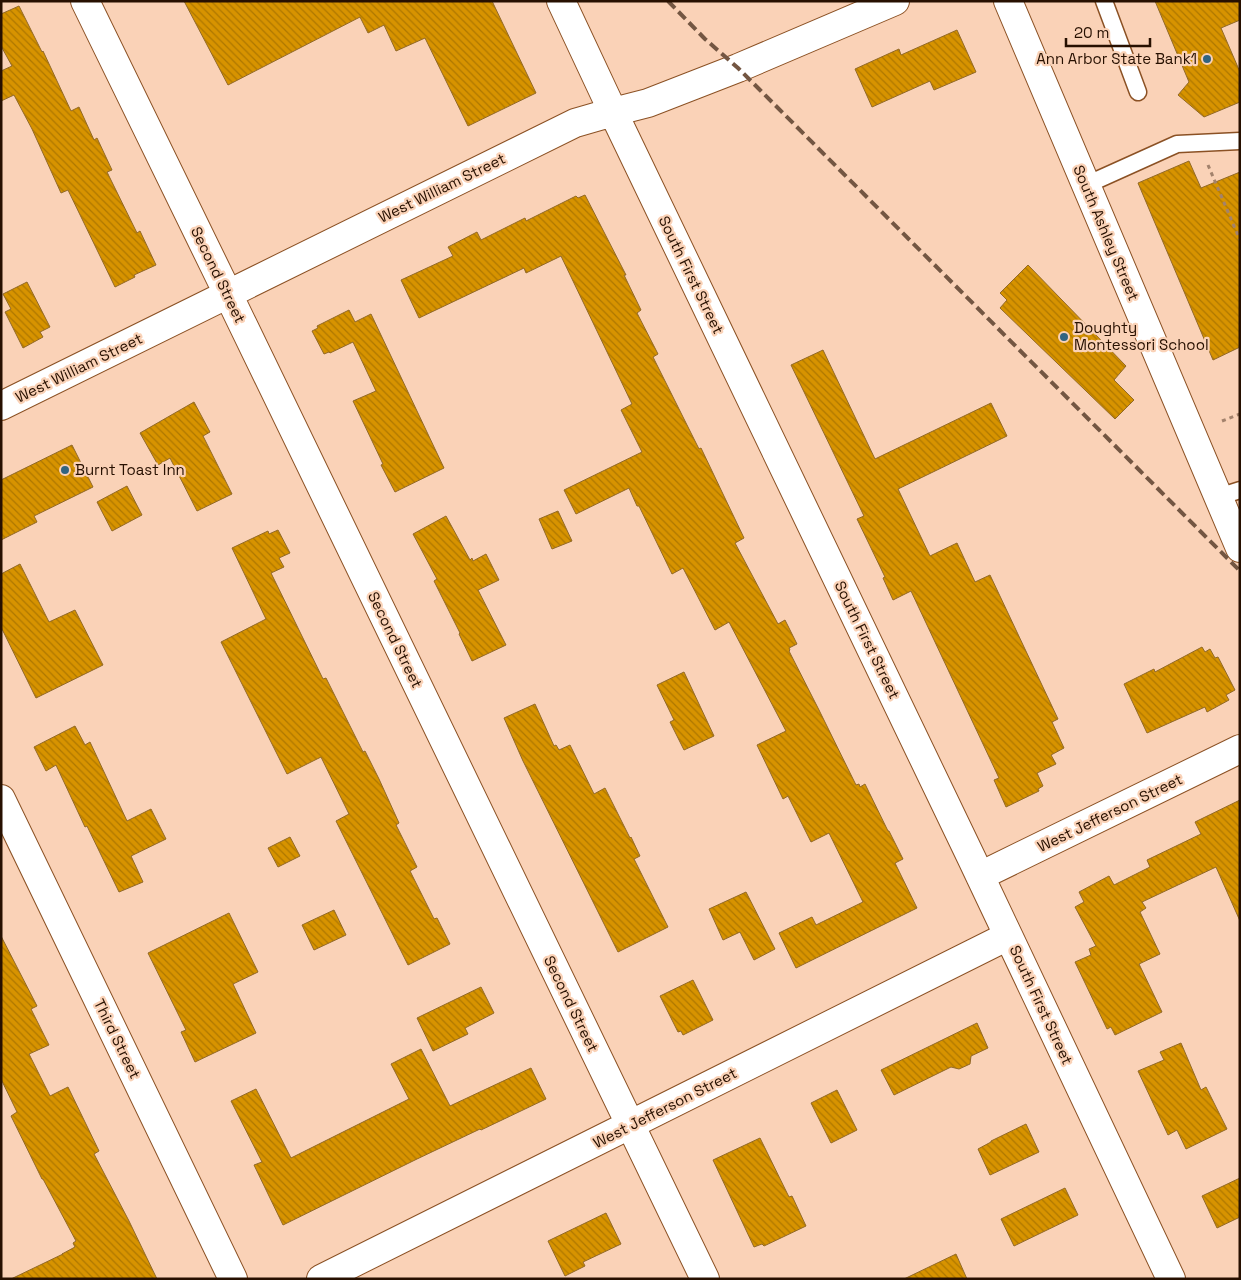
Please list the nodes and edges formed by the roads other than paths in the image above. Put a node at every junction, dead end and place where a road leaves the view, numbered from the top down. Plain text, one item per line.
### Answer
1 (84, 1) edge
2 (561, 1) edge
3 (896, 1) edge
4 (1008, 1) edge
5 (1104, 1) edge
6 (1138, 92) dead end
7 (613, 112) junction
8 (1240, 141) edge
9 (1086, 185) junction
10 (228, 294) junction
11 (1, 406) edge
12 (1229, 494) edge
13 (1240, 548) edge
14 (1240, 749) edge
15 (1, 799) edge
16 (980, 876) junction
17 (1008, 936) junction
18 (630, 1125) junction
19 (233, 1279) edge
20 (321, 1279) edge
21 (705, 1279) edge
22 (1171, 1279) edge

1 - 10 street, Second Street
2 - 7 street, South First Street
3 - 7 street, West William Street
4 - 9 street, South Ashley Street
5 - 6 lane
7 - 10 street, West William Street
7 - 16 street, South First Street
8 - 9 lane
9 - 12 street, South Ashley Street
10 - 11 street, West William Street
10 - 18 street, Second Street
12 - 13 street, South Ashley Street
14 - 16 street, West Jefferson Street
15 - 19 street, Third Street
16 - 17 street, South First Street
17 - 18 street, West Jefferson Street
17 - 22 street, South First Street
18 - 20 street, West Jefferson Street
18 - 21 street, Second Street

